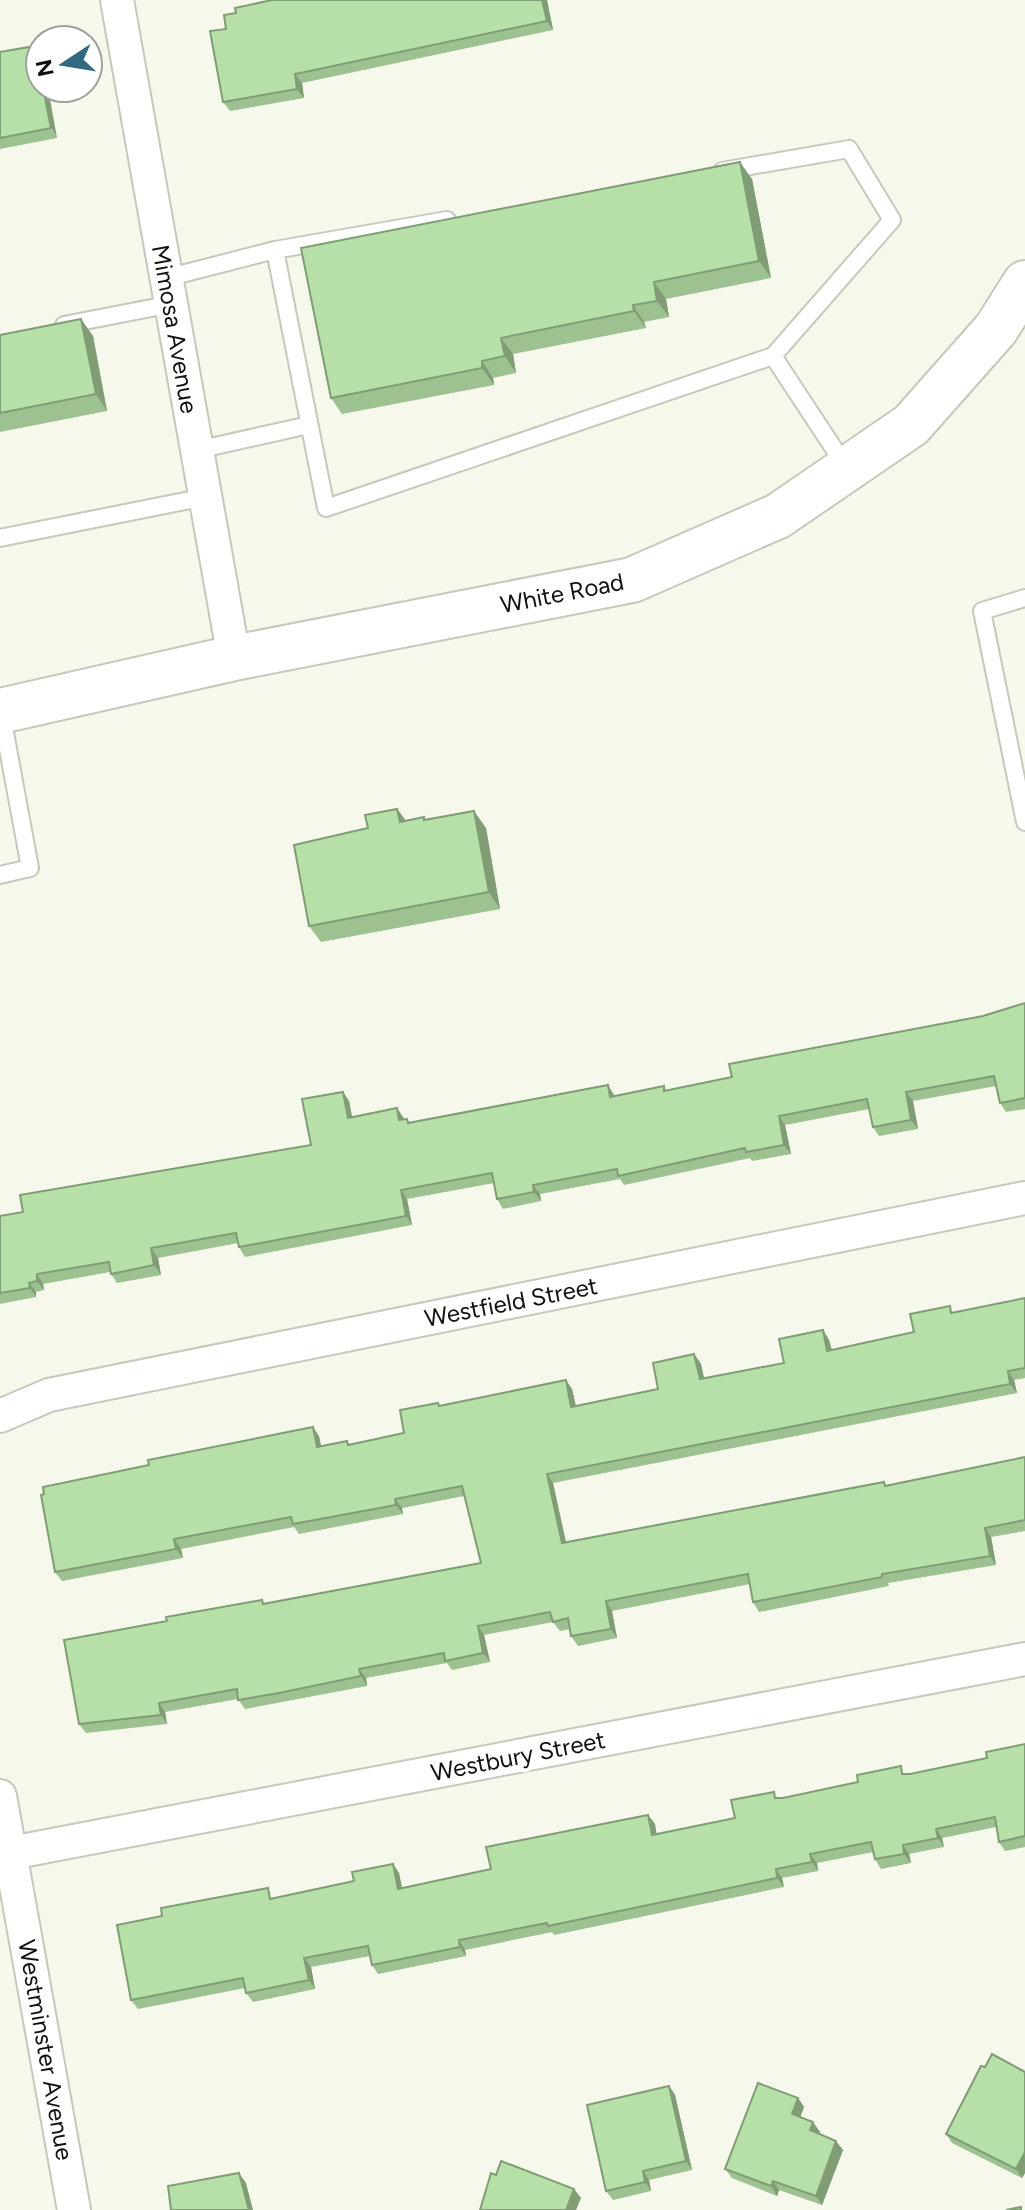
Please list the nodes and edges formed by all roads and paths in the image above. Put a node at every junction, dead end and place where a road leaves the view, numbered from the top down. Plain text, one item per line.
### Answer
1 (117, 0) edge
2 (709, 173) edge
3 (461, 217) edge
4 (275, 250) junction
5 (1025, 283) edge
6 (169, 291) junction
7 (47, 328) edge
8 (773, 356) junction
9 (309, 425) junction
10 (197, 450) junction
11 (846, 468) junction
12 (205, 497) junction
13 (0, 538) edge
14 (1025, 598) edge
15 (234, 658) junction
16 (0, 710) edge
17 (1025, 822) edge
18 (0, 875) edge
19 (1025, 1198) edge
20 (0, 1416) edge
21 (1025, 1659) edge
22 (0, 1796) edge
23 (11, 1853) junction
24 (74, 2210) edge

1 - 6 street, Mimosa Avenue
2 - 8 lane
3 - 4 lane
4 - 6 lane
4 - 9 lane
5 - 11 main road, White Road
6 - 7 lane
6 - 10 street, Mimosa Avenue
8 - 9 lane
8 - 11 lane
9 - 10 lane
10 - 12 street, Mimosa Avenue
11 - 15 main road, White Road
12 - 13 lane
12 - 15 street, Mimosa Avenue
14 - 17 lane
15 - 16 main road, White Road
16 - 18 lane
19 - 20 street, Westfield Street
21 - 23 street, Westbury Street
22 - 23 street, Westminster Avenue
23 - 24 street, Westminster Avenue

